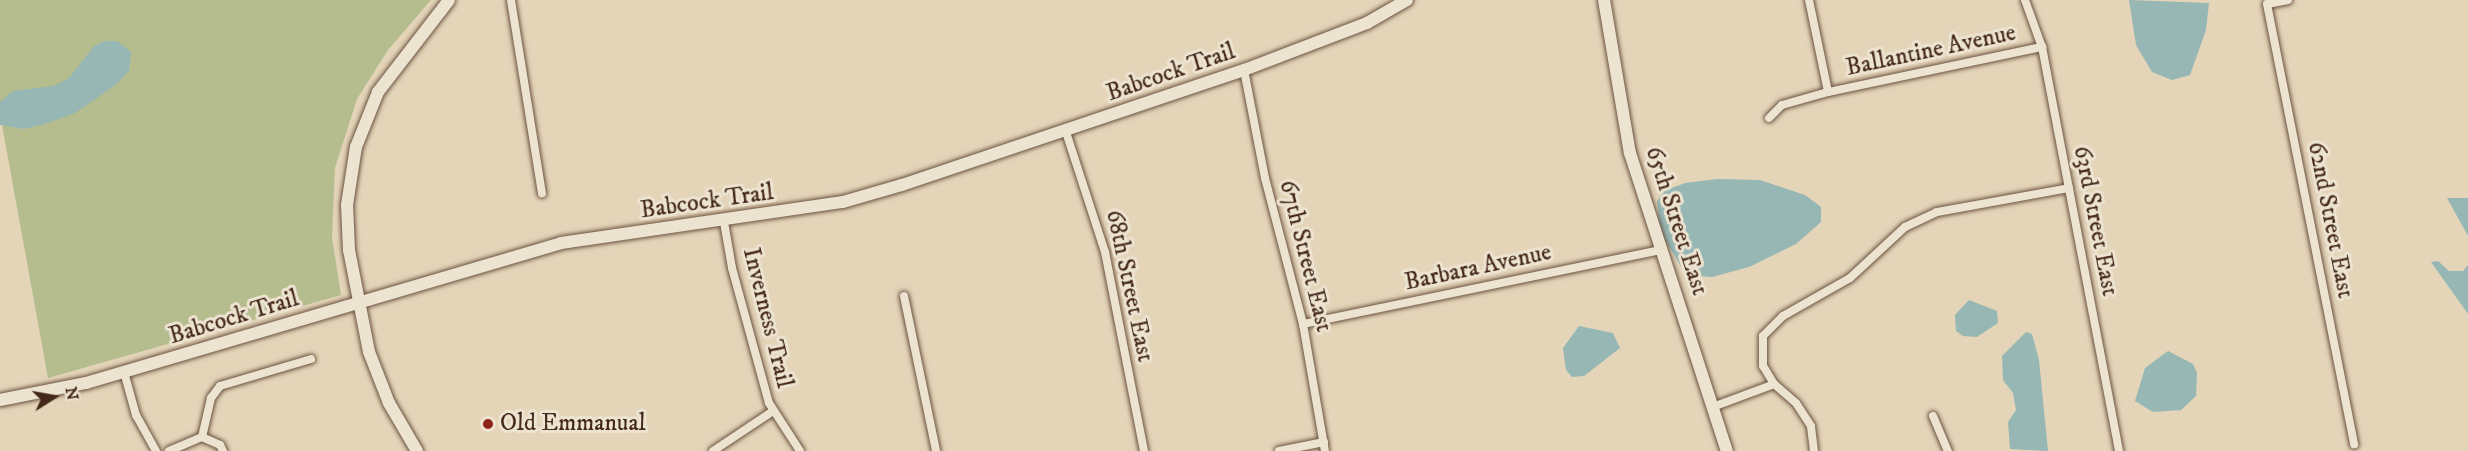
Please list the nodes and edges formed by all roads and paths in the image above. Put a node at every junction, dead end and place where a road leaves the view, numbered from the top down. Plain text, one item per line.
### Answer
1 (449, 0) edge
2 (511, 0) edge
3 (1407, 0) edge
4 (1809, 0) edge
5 (2025, 0) edge
6 (2288, 0) edge
7 (1605, 1) edge
8 (2043, 47) junction
9 (1244, 70) junction
10 (1828, 92) junction
11 (1769, 118) dead end
12 (1066, 132) junction
13 (2069, 188) junction
14 (542, 194) dead end
15 (724, 222) junction
16 (1661, 250) junction
17 (904, 296) dead end
18 (357, 303) junction
19 (1303, 324) junction
20 (311, 359) dead end
21 (124, 372) junction
22 (1774, 384) junction
23 (0, 400) edge
24 (1715, 406) junction
25 (773, 411) junction
26 (1933, 416) dead end
27 (202, 436) junction
28 (2354, 444) dead end
29 (1325, 447) edge
30 (156, 451) edge
31 (169, 451) edge
32 (223, 451) edge
33 (417, 451) edge
34 (713, 451) edge
35 (800, 451) edge
36 (936, 451) edge
37 (1144, 451) edge
38 (1279, 451) edge
39 (1726, 451) edge
40 (1814, 451) edge
41 (1948, 451) edge
42 (2119, 451) edge

1 - 18 street
2 - 14 street
3 - 9 street, Babcock Trail
4 - 10 street
5 - 8 street, 63rd Street East
6 - 28 street, 62nd Street East
7 - 16 street, 65th Street East
8 - 10 street, Ballantine Avenue
8 - 13 street, 63rd Street East
9 - 12 street, Babcock Trail
9 - 19 street, 67th Street East
10 - 11 street, Ballantine Avenue
12 - 15 street, Babcock Trail
12 - 37 street, 68th Street East
13 - 22 street
13 - 42 street, 63rd Street East
15 - 18 street, Babcock Trail
15 - 25 street, Inverness Trail
16 - 19 street, Barbara Avenue
16 - 24 street, 65th Street East
17 - 36 street
18 - 21 street, Babcock Trail
18 - 33 street
19 - 29 street, 67th Street East
20 - 27 street
21 - 23 street, Babcock Trail
21 - 30 street
22 - 24 street
22 - 40 street
24 - 39 street, 65th Street East
25 - 34 street
25 - 35 street, Inverness Trail
26 - 41 street
27 - 31 street
27 - 32 street
29 - 38 street

